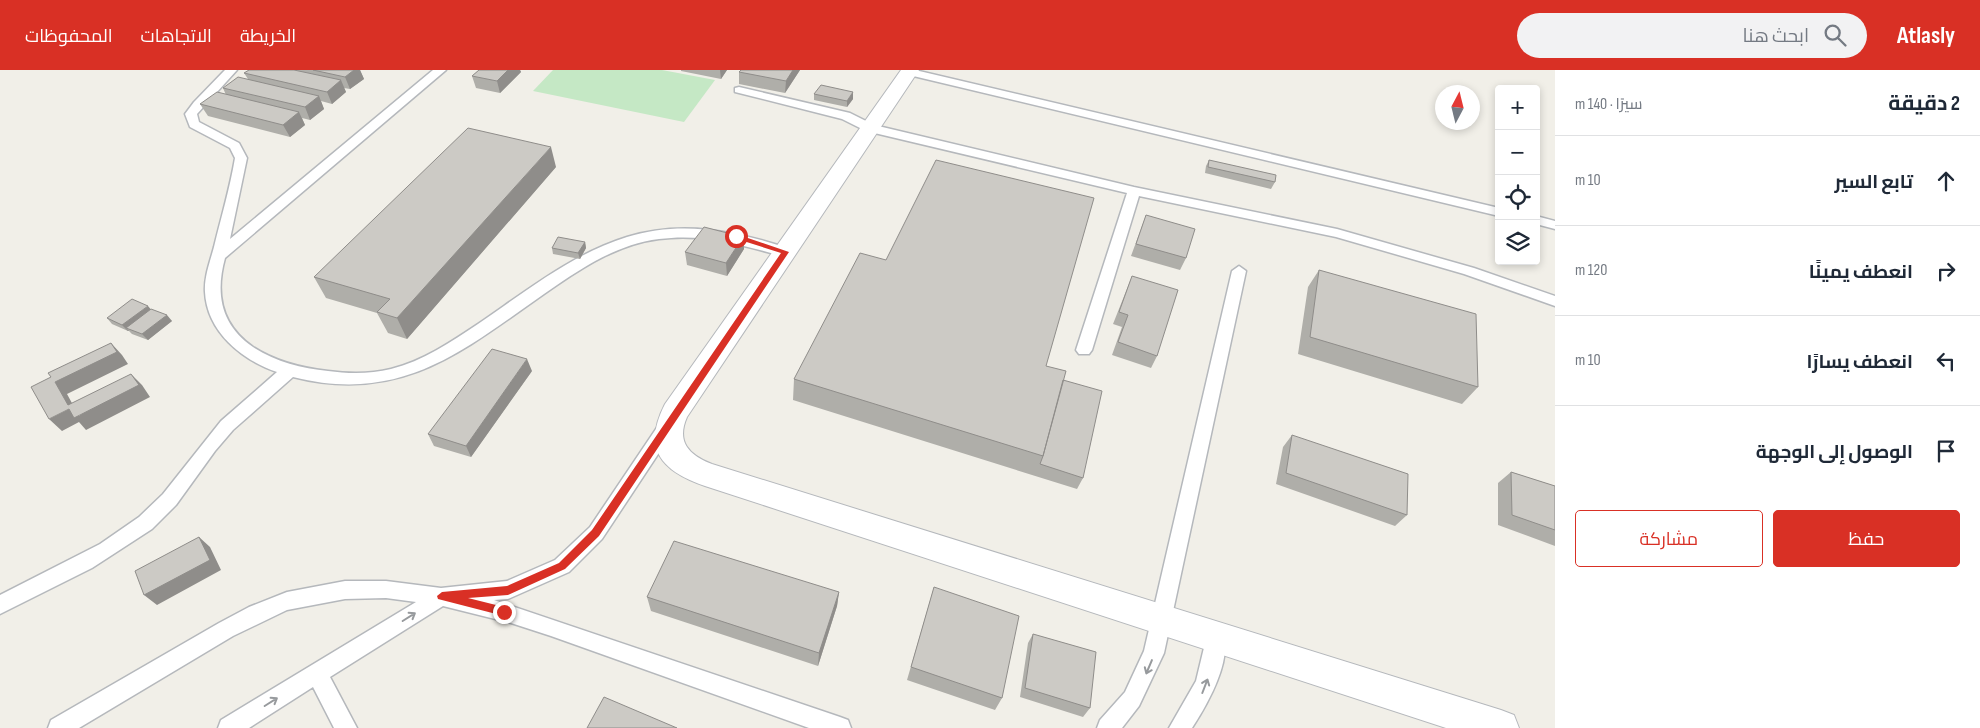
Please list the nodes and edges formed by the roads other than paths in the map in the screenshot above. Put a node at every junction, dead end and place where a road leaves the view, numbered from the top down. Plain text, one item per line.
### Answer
1 (231, 70) edge
2 (440, 70) edge
3 (909, 71) edge
4 (738, 90) dead end
5 (870, 128) junction
6 (1134, 191) junction
7 (1495, 211) edge
8 (1540, 221) edge
9 (1555, 225) edge
10 (785, 252) junction
11 (218, 256) junction
12 (1239, 271) dead end
13 (1555, 301) edge
14 (1084, 350) dead end
15 (290, 371) junction
16 (669, 423) junction
17 (442, 596) junction
18 (0, 604) edge
19 (1162, 620) junction
20 (1215, 638) junction
21 (317, 674) junction
22 (59, 728) edge
23 (229, 728) edge
24 (346, 728) edge
25 (840, 728) edge
26 (1108, 728) edge
27 (1180, 728) edge
28 (1501, 728) edge

1 - 11 lane
2 - 11 lane
3 - 5 street
3 - 7 lane
4 - 5 lane
5 - 6 lane
5 - 10 street
6 - 13 lane
6 - 14 lane
8 - 9 lane
10 - 15 lane
10 - 16 street
11 - 15 lane
12 - 19 lane
15 - 18 lane
16 - 17 lane
16 - 19 street
21 -> 17 lane
17 - 22 lane
17 - 25 lane
19 - 20 street
19 -> 26 lane
27 -> 20 lane
20 - 28 street
23 -> 21 lane
21 - 24 lane

